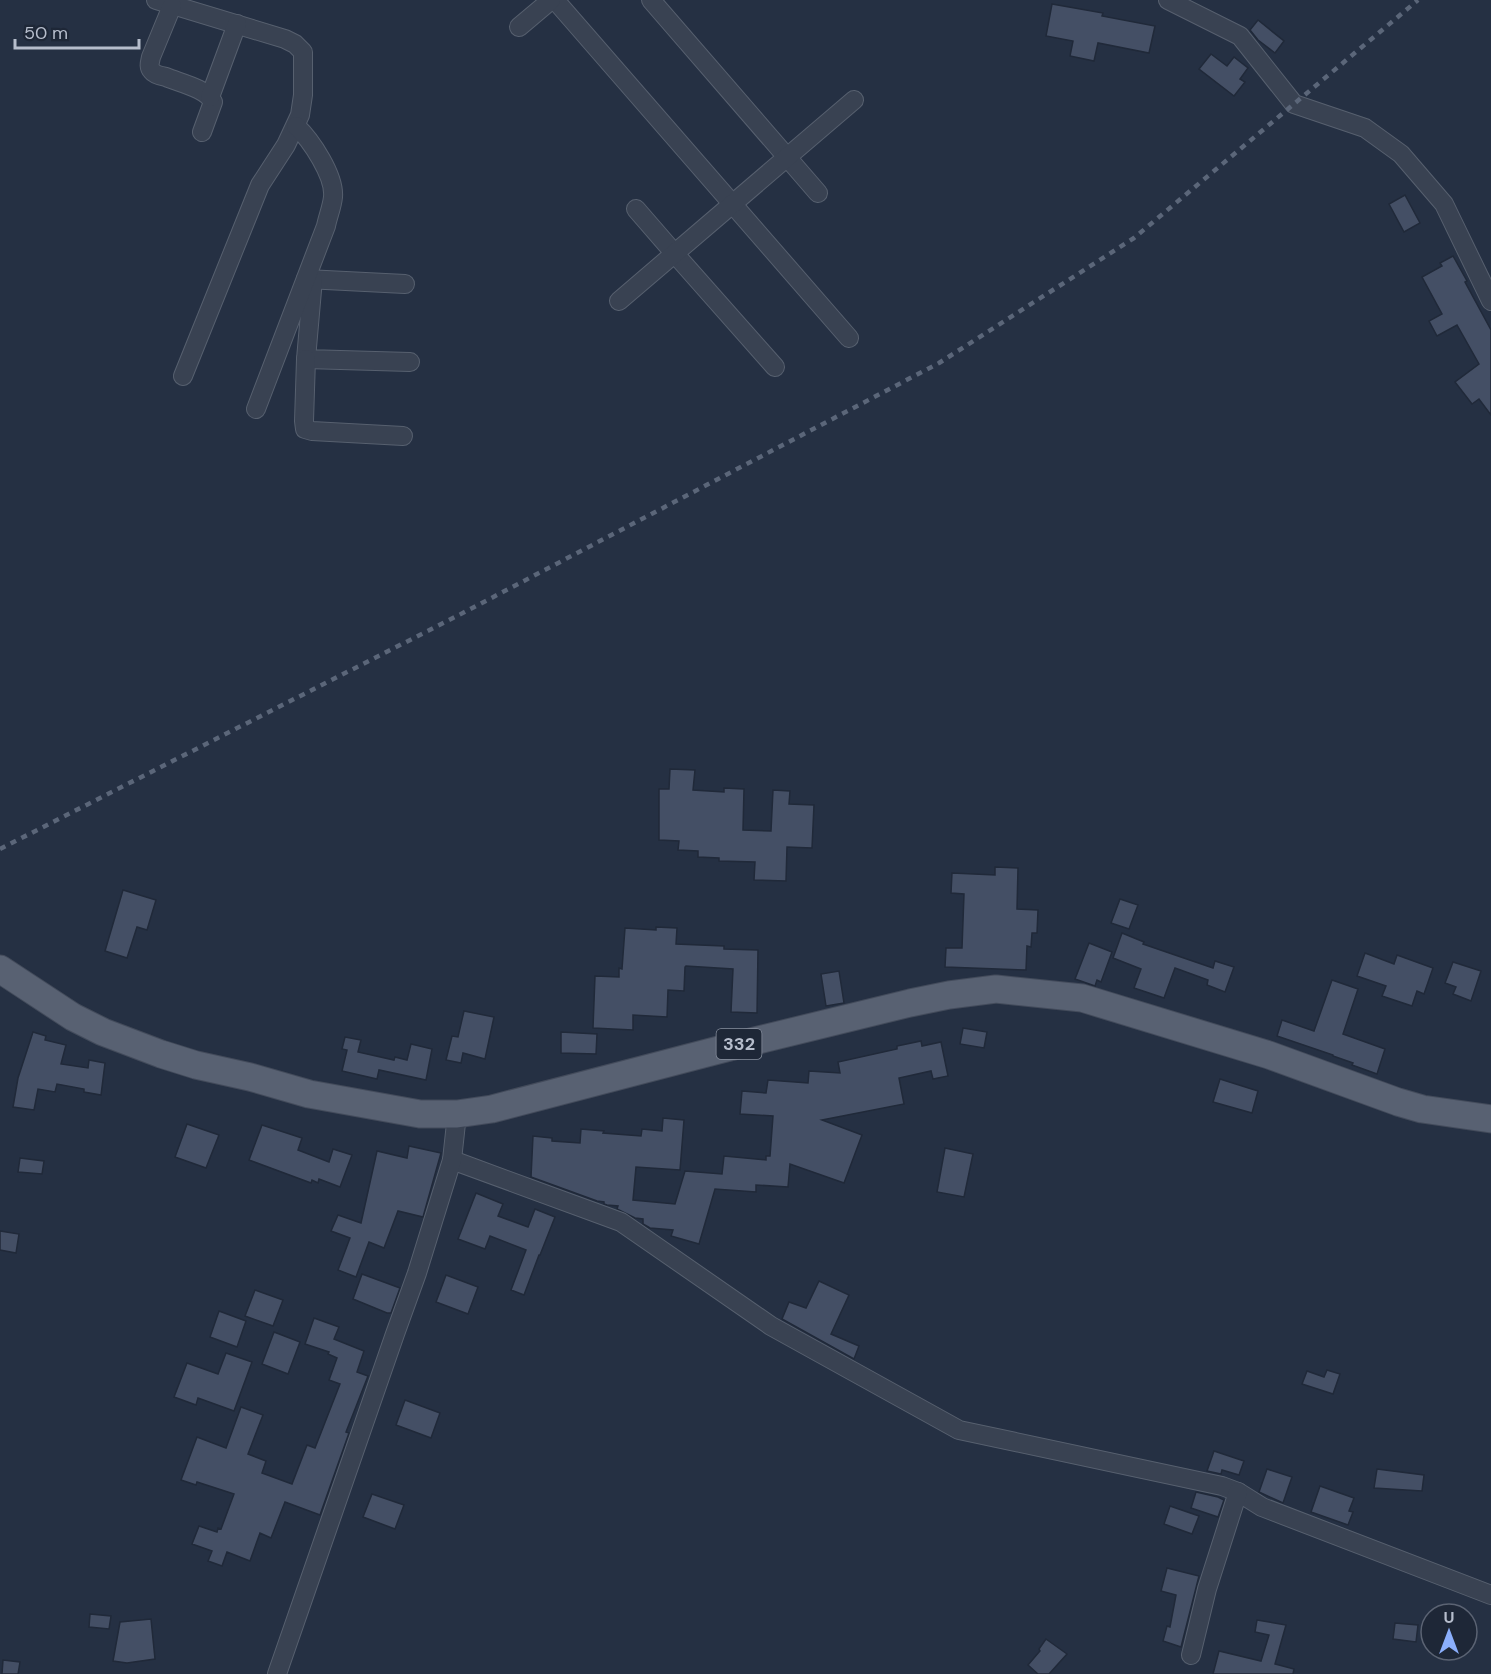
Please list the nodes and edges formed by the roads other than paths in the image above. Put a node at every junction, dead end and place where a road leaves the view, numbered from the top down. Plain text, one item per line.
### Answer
1 (553, 0) edge
2 (651, 0) edge
3 (1168, 0) edge
4 (164, 3) edge
5 (237, 24) junction
6 (519, 27) dead end
7 (210, 97) junction
8 (854, 100) dead end
9 (296, 126) junction
10 (202, 132) dead end
11 (787, 158) junction
12 (818, 193) dead end
13 (732, 205) junction
14 (636, 209) dead end
15 (675, 254) junction
16 (310, 279) junction
17 (405, 284) dead end
18 (619, 301) dead end
19 (1491, 301) edge
20 (849, 338) dead end
21 (306, 359) junction
22 (410, 362) dead end
23 (775, 367) dead end
24 (183, 376) dead end
25 (256, 409) dead end
26 (404, 436) dead end
27 (0, 969) edge
28 (457, 1114) junction
29 (1491, 1119) edge
30 (452, 1160) junction
31 (1238, 1492) junction
32 (1491, 1595) edge
33 (1191, 1654) dead end
34 (276, 1674) edge

1 - 6 street
1 - 13 street
2 - 11 street
3 - 19 street
4 - 5 street
4 - 7 street
5 - 7 street
5 - 9 street
7 - 10 street
8 - 11 street
9 - 16 street
9 - 24 street
11 - 12 street
11 - 13 street
13 - 15 street
13 - 20 street
14 - 15 street
15 - 18 street
15 - 23 street
16 - 17 street
16 - 21 street
16 - 25 street
21 - 22 street
21 - 26 street
27 - 28 main road, 332
28 - 29 main road, 332
28 - 30 street
30 - 31 street
30 - 34 street
31 - 32 street
31 - 33 street

